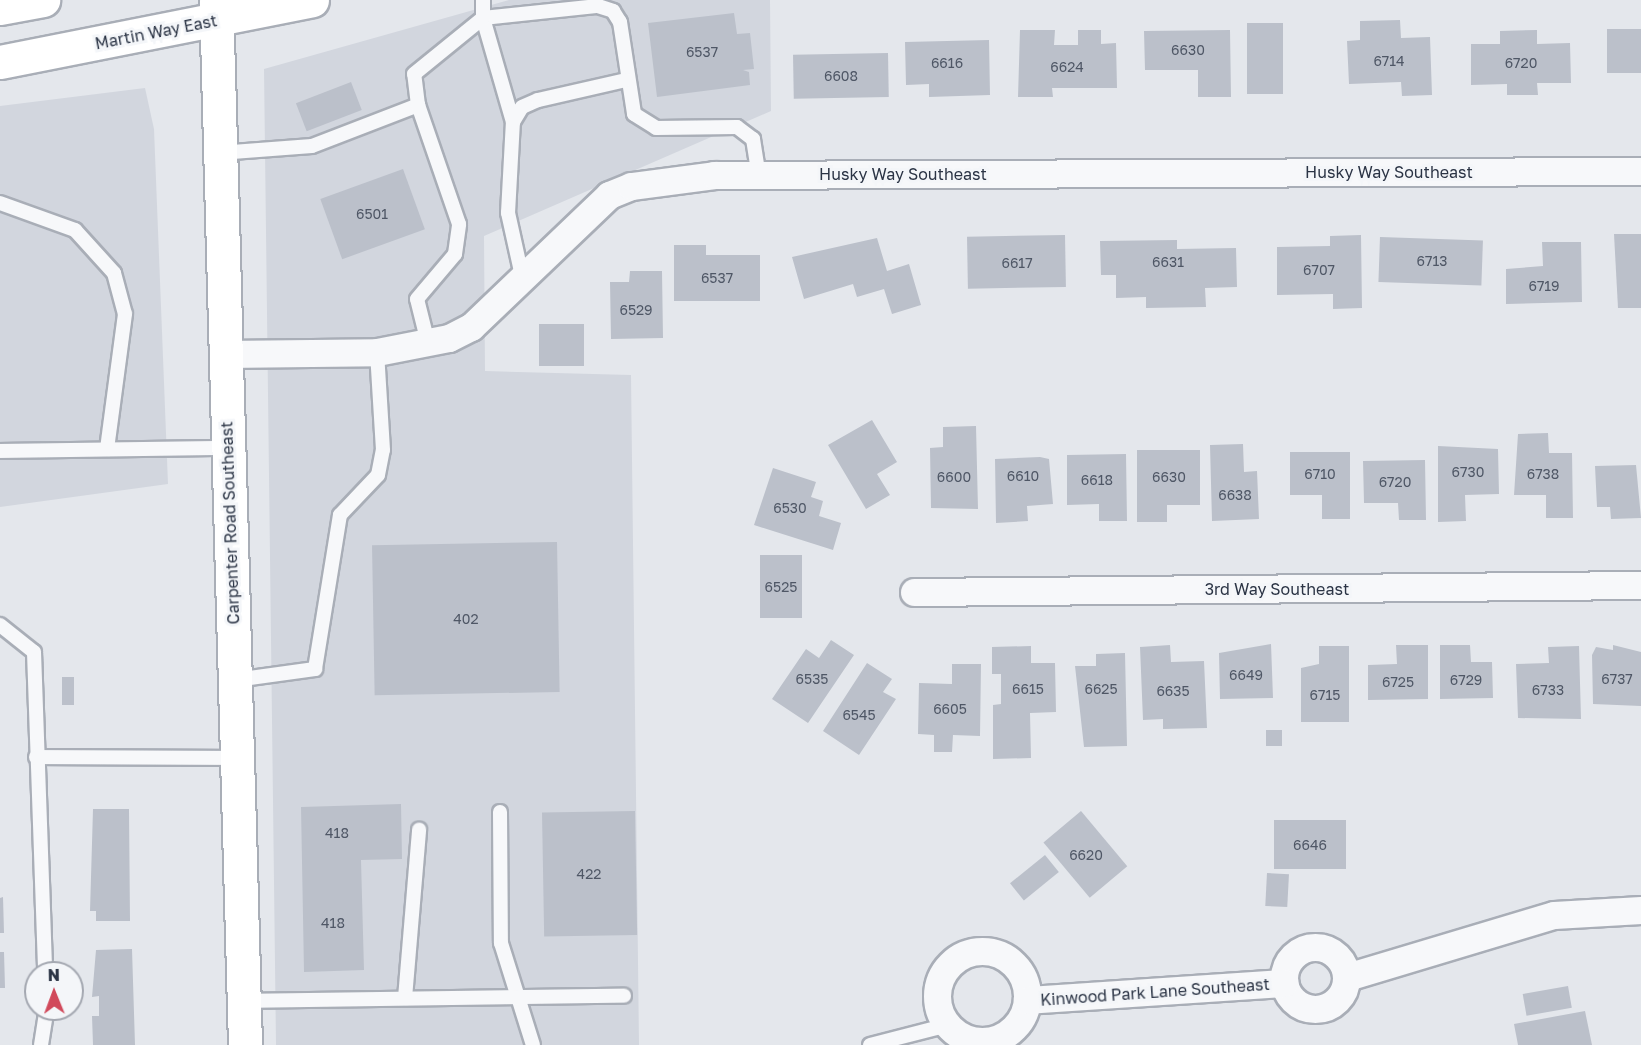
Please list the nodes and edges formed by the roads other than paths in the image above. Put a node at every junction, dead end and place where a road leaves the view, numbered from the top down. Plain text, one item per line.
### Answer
1 (43, 0) edge
2 (312, 0) edge
3 (483, 0) edge
4 (4, 5) edge
5 (216, 10) edge
6 (483, 18) junction
7 (0, 62) edge
8 (626, 80) junction
9 (418, 105) junction
10 (513, 122) junction
11 (219, 153) junction
12 (1641, 171) edge
13 (759, 175) junction
14 (0, 203) edge
15 (522, 276) junction
16 (428, 343) junction
17 (377, 351) junction
18 (225, 354) junction
19 (227, 448) junction
20 (107, 449) junction
21 (0, 451) edge
22 (1641, 585) edge
23 (914, 592) dead end
24 (0, 625) edge
25 (234, 680) junction
26 (36, 757) junction
27 (237, 758) junction
28 (500, 812) dead end
29 (419, 830) dead end
30 (1641, 910) edge
31 (44, 961) edge
32 (1347, 977) junction
33 (1284, 983) junction
34 (624, 996) dead end
35 (405, 998) junction
36 (521, 999) junction
37 (1027, 1000) junction
38 (244, 1001) junction
39 (45, 1021) edge
40 (948, 1025) junction
41 (41, 1045) edge
42 (245, 1045) edge
43 (533, 1045) edge
44 (870, 1045) edge

1 - 4 main road
2 - 5 main road, Martin Way East
3 - 6 lane
5 - 7 main road, Martin Way East
5 - 11 main road, Carpenter Road Southeast
6 - 8 lane
6 - 9 lane
6 - 10 lane
8 - 10 lane
8 - 13 lane
9 - 11 lane
9 - 16 lane
10 - 15 lane
11 - 18 main road, Carpenter Road Southeast
12 - 13 street, Husky Way Southeast
13 - 15 street, Husky Way Southeast
14 - 20 lane
15 - 16 street, Husky Way Southeast
16 - 17 street, Husky Way Southeast
17 - 18 street, Husky Way Southeast
17 - 25 lane
18 - 19 main road, Carpenter Road Southeast
19 - 20 lane
19 - 25 main road, Carpenter Road Southeast
20 - 21 lane
22 - 23 street, 3rd Way Southeast
24 - 26 lane
25 - 27 main road, Carpenter Road Southeast
26 - 27 lane
26 - 31 lane
27 - 38 main road, Carpenter Road Southeast
28 - 36 lane
29 - 35 lane
30 - 32 street
32 - 33 street, Kinwood Park Lane Southeast
32 - 33 street, Kinwood Park Lane Southeast
33 - 37 street, Kinwood Park Lane Southeast
34 - 36 lane
35 - 36 lane
35 - 38 lane
36 - 43 lane
37 - 40 street, Kinwood Park Lane Southeast
37 - 40 street, Kinwood Park Lane Southeast
38 - 42 main road, Carpenter Road Southeast
39 - 41 lane
40 - 44 lane

